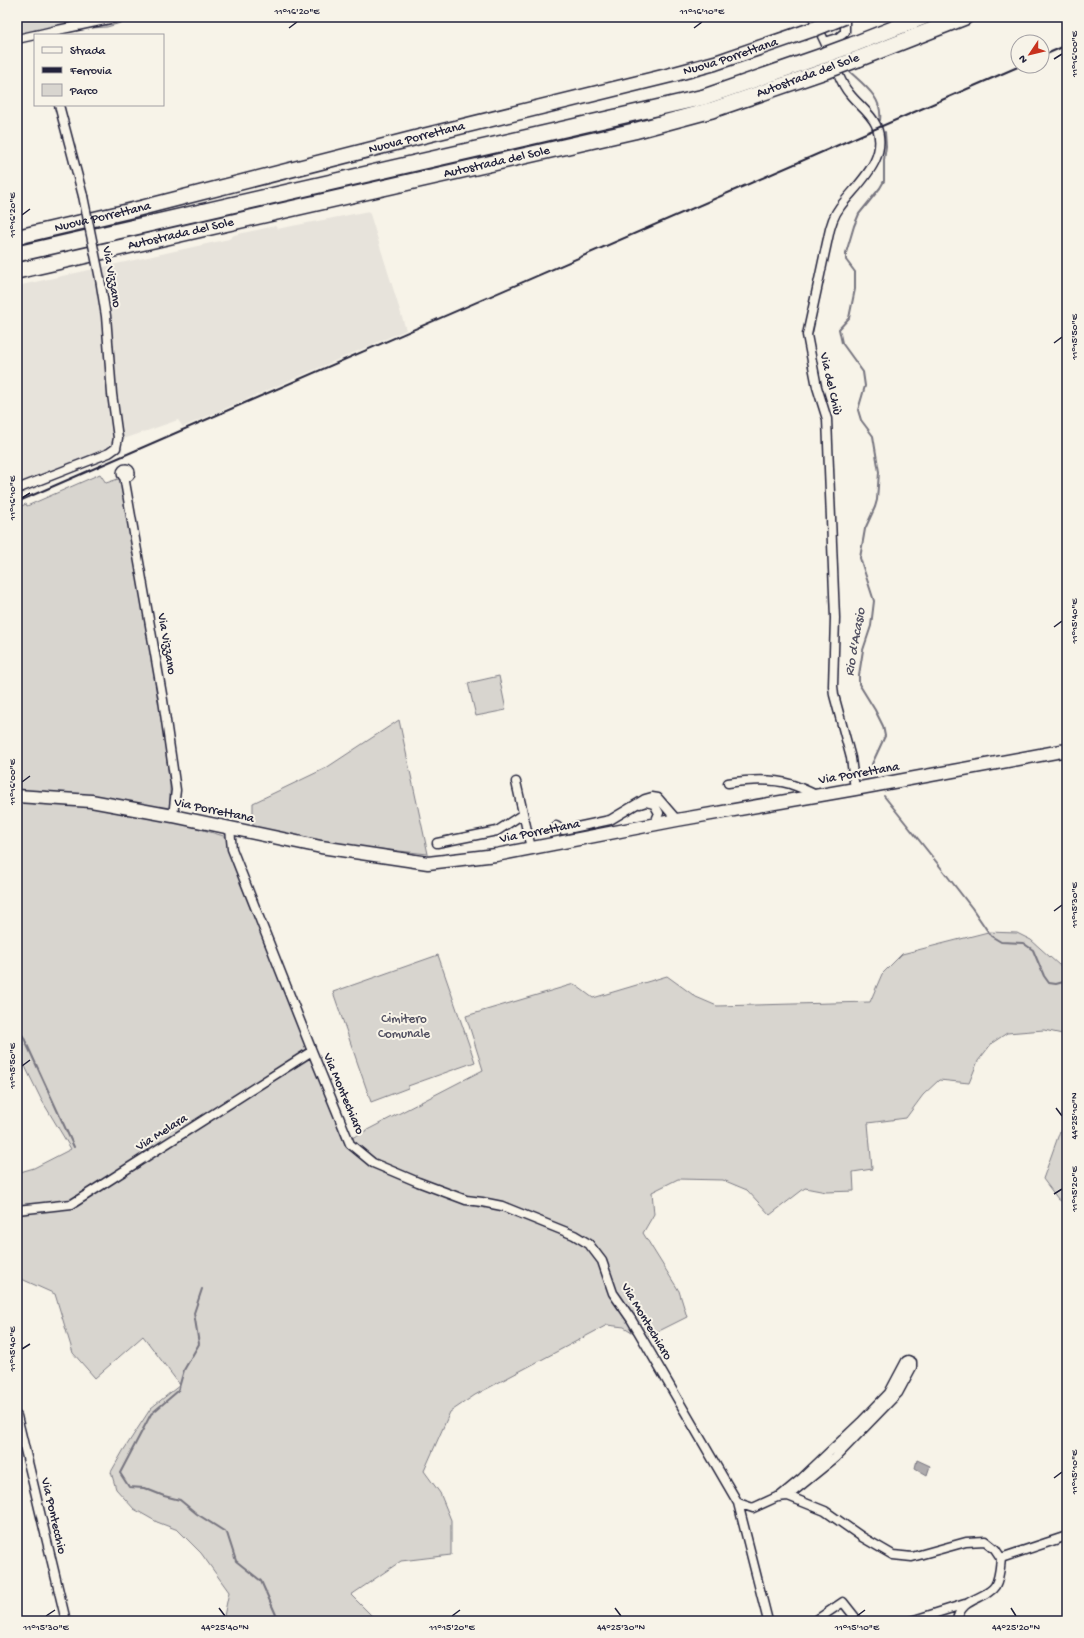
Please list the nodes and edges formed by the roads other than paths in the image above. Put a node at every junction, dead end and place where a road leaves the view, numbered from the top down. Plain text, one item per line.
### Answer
1 (119, 17) edge
2 (844, 17) edge
3 (923, 17) edge
4 (965, 17) edge
5 (813, 23) edge
6 (55, 33) edge
7 (34, 35) edge
8 (17, 39) edge
9 (827, 55) junction
10 (59, 106) edge
11 (17, 237) edge
12 (17, 254) edge
13 (17, 271) edge
14 (126, 479) dead end
15 (17, 489) edge
16 (1067, 750) edge
17 (516, 782) dead end
18 (728, 783) dead end
19 (855, 790) junction
20 (17, 796) edge
21 (819, 796) junction
22 (634, 805) junction
23 (523, 814) junction
24 (173, 816) junction
25 (659, 820) junction
26 (677, 820) junction
27 (556, 826) dead end
28 (230, 829) junction
29 (437, 843) dead end
30 (531, 848) junction
31 (312, 1052) junction
32 (17, 1210) edge
33 (17, 1416) edge
34 (788, 1496) junction
35 (778, 1497) junction
36 (738, 1503) junction
37 (1067, 1536) edge
38 (1001, 1558) junction
39 (965, 1604) junction
40 (66, 1621) edge
41 (768, 1621) edge
42 (816, 1621) edge
43 (858, 1621) edge
44 (911, 1621) edge
45 (957, 1621) edge

1 - 6 street
2 - 5 highway, Nuova Porrettana, bridge
2 - 9 street
3 - 9 highway, Autostrada del Sole, bridge
4 - 9 highway, Autostrada del Sole, bridge
5 - 9 street, Via del Chiù
5 - 11 highway, Nuova Porrettana
7 - 8 street
9 - 12 highway, Autostrada del Sole
9 - 13 highway, Autostrada del Sole
9 - 19 street, Via del Chiù
10 - 15 street, Via Vizzano, bridge
14 - 24 street, Via Vizzano
16 - 19 main road, Via Porrettana
17 - 23 street
18 - 21 street
19 - 21 main road, Via Porrettana
20 - 24 main road, Via Porrettana
21 - 26 main road, Via Porrettana
22 - 25 street
22 - 26 street
22 - 27 street
23 - 29 street
23 - 30 street
24 - 28 main road, Via Porrettana
25 - 26 main road, Via Porrettana
25 - 30 main road, Via Porrettana
28 - 30 main road, Via Porrettana
28 - 31 street, Via Montechiaro
31 - 32 street, Via Melara
31 - 36 street, Via Montechiaro
33 - 40 street, Via Pontecchio
34 - 35 street
34 - 35 street
34 - 38 street
35 - 36 street
36 - 41 street, Via Montechiaro
37 - 38 street
38 - 39 street
39 - 44 street
39 - 45 street
42 - 43 street

